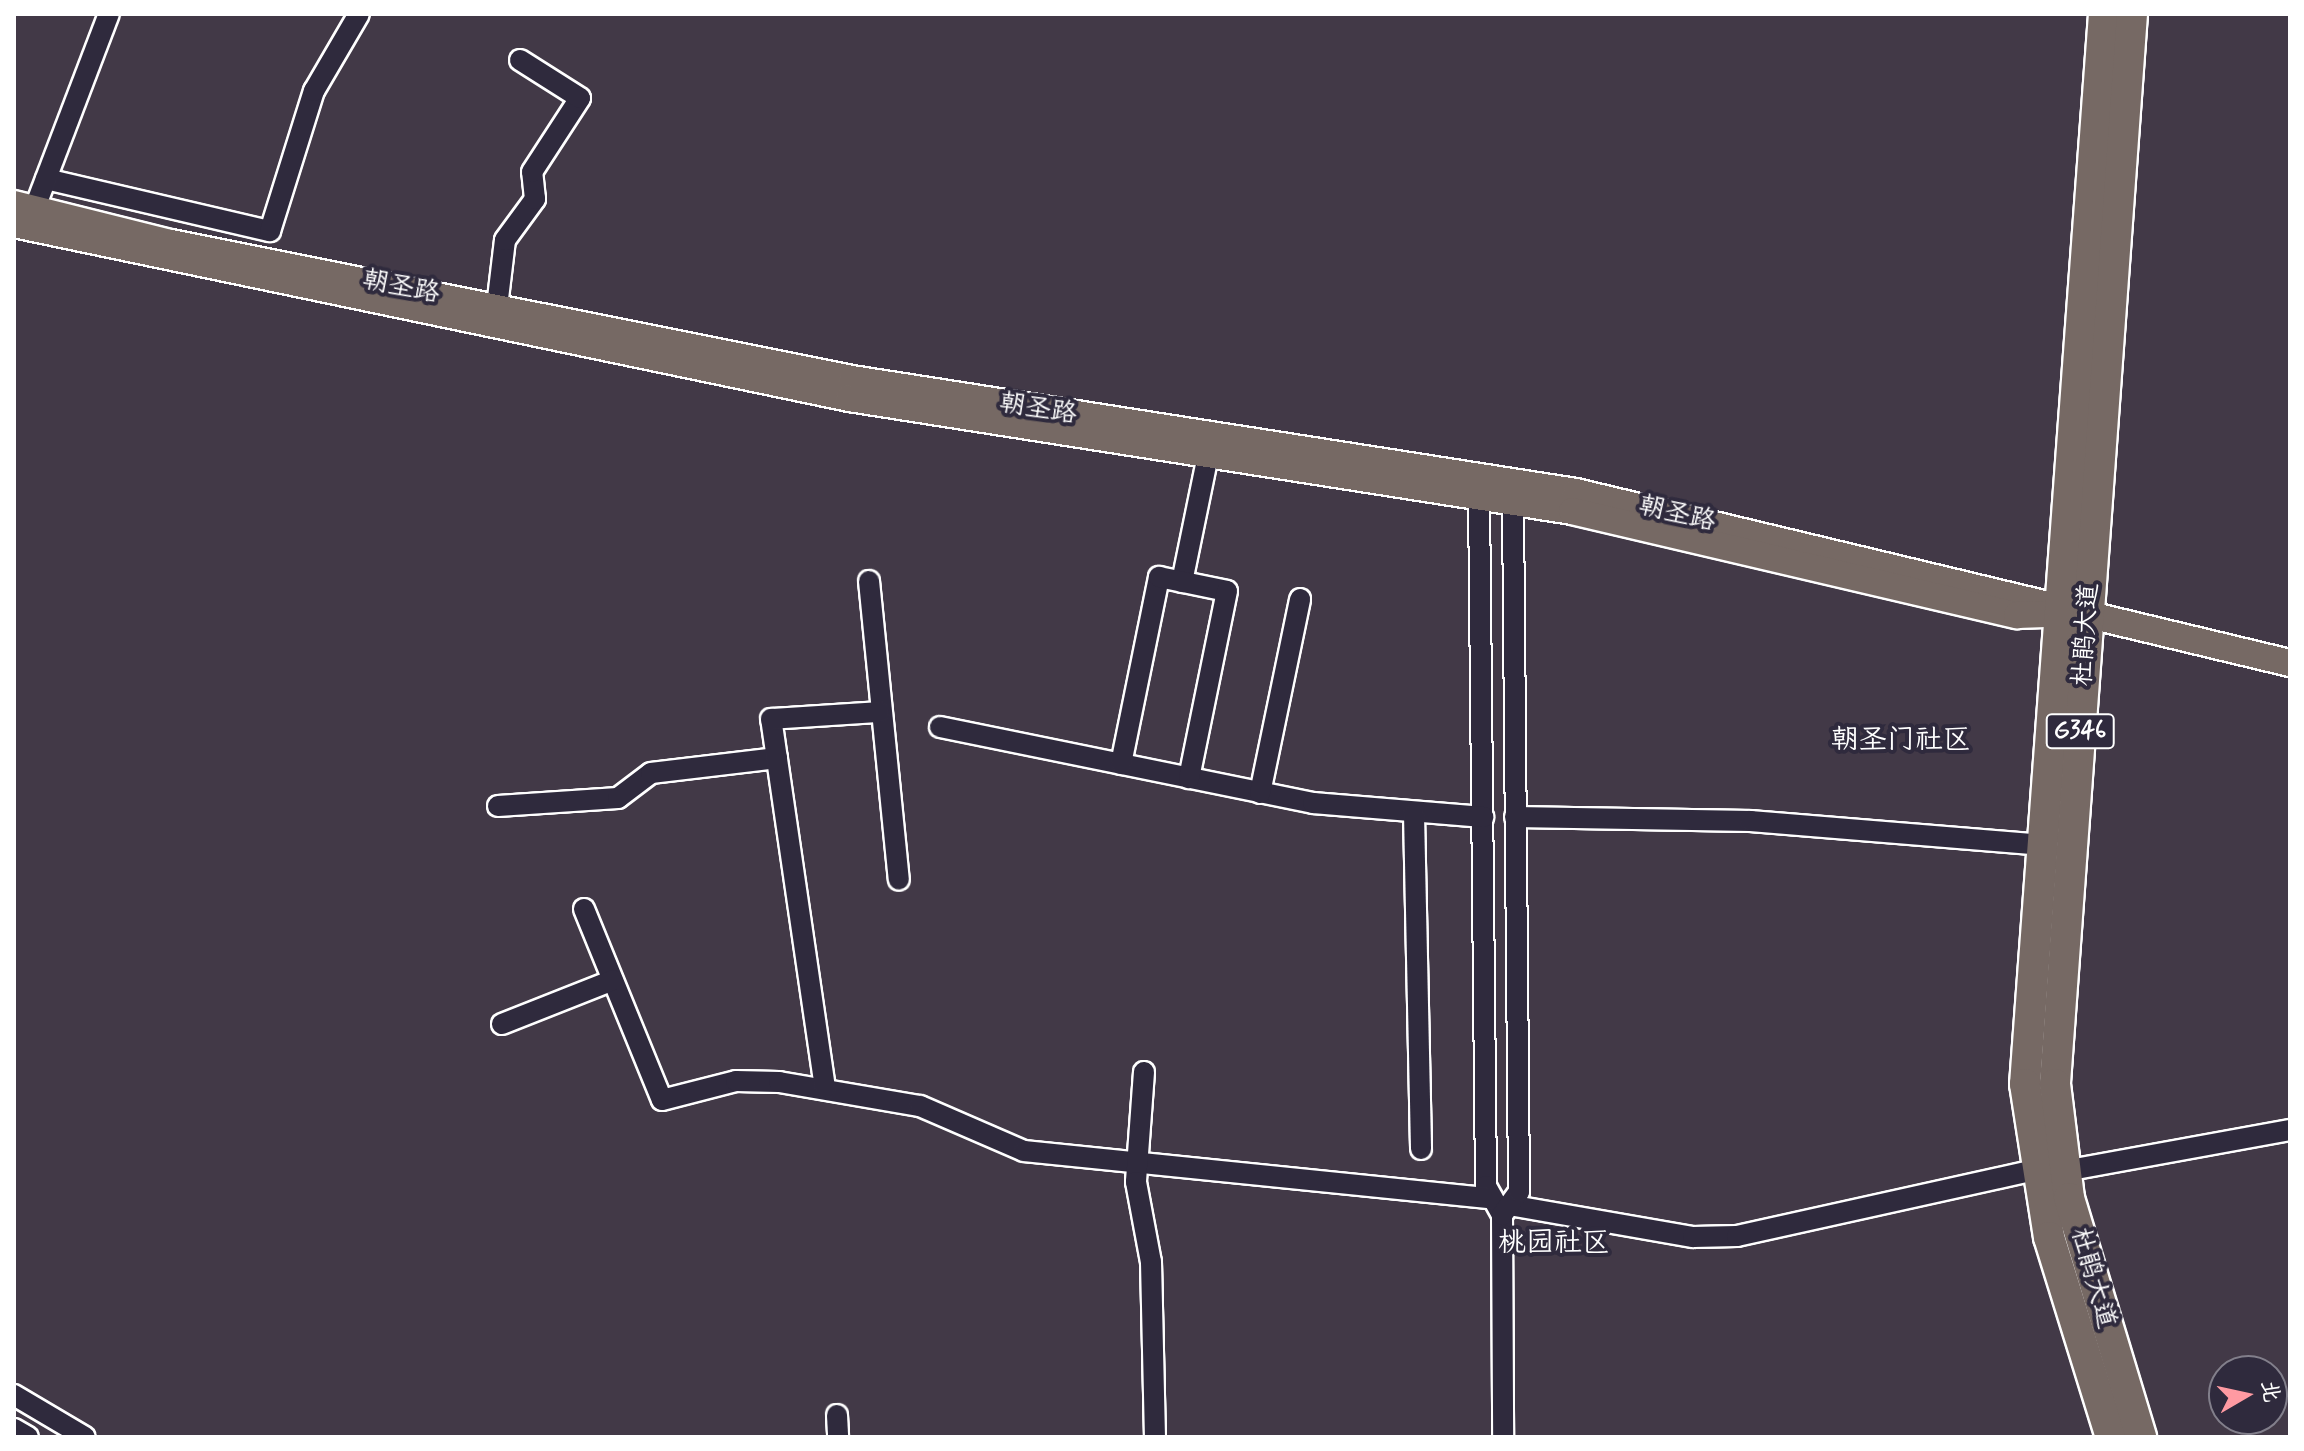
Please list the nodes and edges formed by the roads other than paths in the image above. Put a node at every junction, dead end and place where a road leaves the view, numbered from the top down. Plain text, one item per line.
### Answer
1 (109, 14) edge
2 (359, 14) edge
3 (2104, 14) edge
4 (2132, 14) edge
5 (520, 60) dead end
6 (46, 179) junction
7 (21, 213) edge
8 (497, 307) junction
9 (1208, 455) junction
10 (1479, 495) junction
11 (1513, 501) junction
12 (869, 581) dead end
13 (1182, 582) junction
14 (1300, 599) dead end
15 (2074, 616) junction
16 (2290, 663) edge
17 (879, 712) junction
18 (940, 727) dead end
19 (777, 758) junction
20 (1121, 764) junction
21 (1189, 778) junction
22 (1260, 793) junction
23 (498, 806) dead end
24 (1414, 814) junction
25 (1483, 817) junction
26 (1515, 817) junction
27 (2043, 845) junction
28 (899, 879) dead end
29 (584, 909) dead end
30 (613, 980) junction
31 (502, 1024) dead end
32 (1144, 1072) dead end
33 (825, 1088) junction
34 (2290, 1130) edge
35 (1421, 1149) dead end
36 (1138, 1162) junction
37 (2049, 1170) junction
38 (1502, 1207) junction
39 (14, 1395) edge
40 (837, 1415) dead end
41 (14, 1429) edge
42 (28, 1437) edge
43 (85, 1437) edge
44 (838, 1437) edge
45 (1155, 1437) edge
46 (1503, 1437) edge
47 (2111, 1437) edge
48 (2141, 1437) edge

1 - 6 street
2 - 6 street
3 - 15 highway, 杜鹃大道 / G346
4 - 15 highway, 杜鹃大道 / G346
5 - 8 street
6 - 7 street
7 - 8 main road, 朝圣路
7 - 9 main road, 朝圣路
8 - 15 main road, 朝圣路
9 - 10 main road, 朝圣路
9 - 13 street
10 - 11 main road, 朝圣路
10 - 25 street
11 - 15 main road, 朝圣路
11 - 26 street
12 - 17 street
13 - 20 street
13 - 21 street
14 - 22 street
15 - 16 main road, 朝圣路
15 - 27 highway, 杜鹃大道 / G346
15 - 37 highway, 杜鹃大道 / G346
17 - 19 street
17 - 28 street
18 - 20 street
19 - 23 street
19 - 33 street
20 - 21 street
21 - 22 street
22 - 24 street
24 - 25 street
24 - 35 street
25 - 38 street
26 - 27 street
26 - 38 street
27 - 37 highway, 杜鹃大道 / G346
29 - 30 street
30 - 31 street
30 - 33 street
32 - 36 street
33 - 36 street
34 - 37 street
36 - 38 street
36 - 45 street
37 - 38 street
37 - 47 highway, 杜鹃大道 / G346
37 - 48 highway, 杜鹃大道 / G346
38 - 46 street
39 - 43 street
40 - 44 street
41 - 42 street

